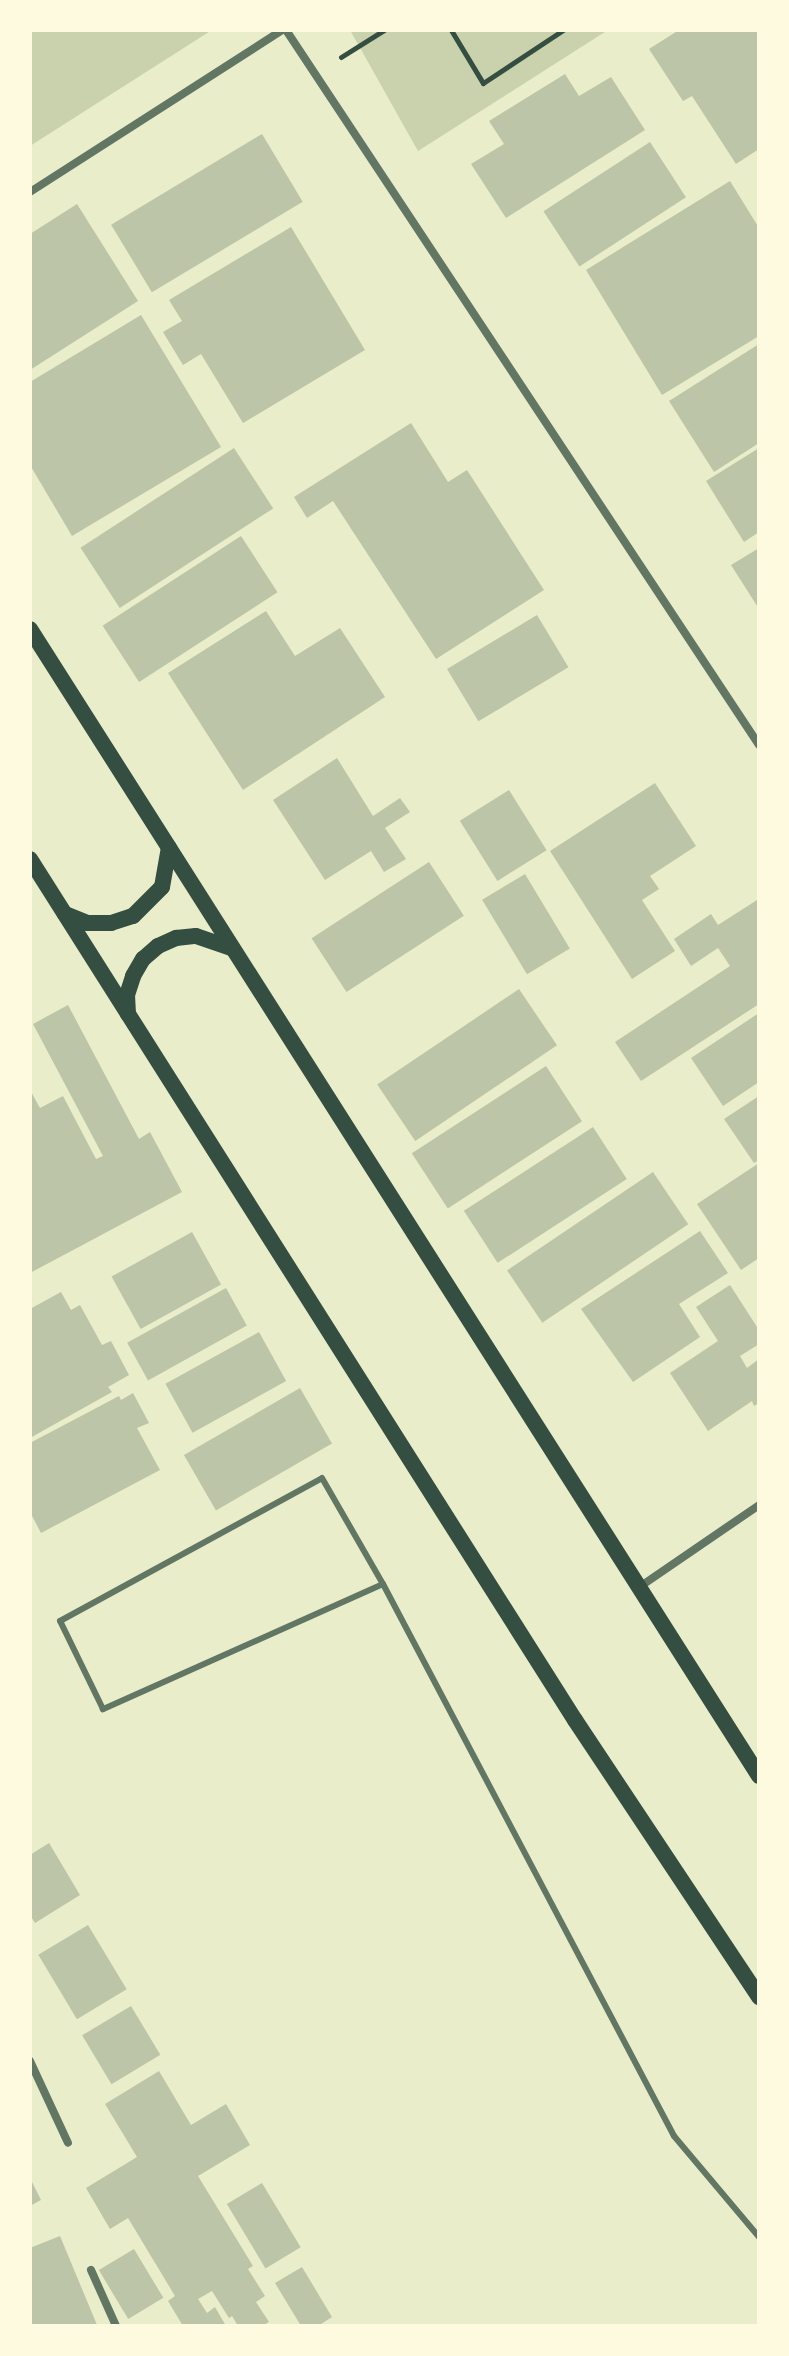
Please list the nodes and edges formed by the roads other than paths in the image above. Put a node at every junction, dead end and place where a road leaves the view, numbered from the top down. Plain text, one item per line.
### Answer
1 (284, 30) edge
2 (30, 192) edge
3 (30, 629) edge
4 (759, 745) edge
5 (169, 848) junction
6 (30, 859) edge
7 (65, 914) junction
8 (233, 949) junction
9 (128, 1014) junction
10 (759, 1505) edge
11 (383, 1584) junction
12 (638, 1588) junction
13 (759, 1776) edge
14 (756, 1990) edge
15 (30, 2061) edge
16 (68, 2143) dead end
17 (759, 2237) edge
18 (91, 2270) dead end
19 (116, 2326) edge

1 - 2 street
1 - 4 street
3 - 5 main road
5 - 7 main road
5 - 8 main road
6 - 7 main road
7 - 9 main road
8 - 9 main road
8 - 12 main road
9 - 14 main road
10 - 12 street
11 - 11 lane
11 - 17 lane
12 - 13 main road
15 - 16 street
18 - 19 street

